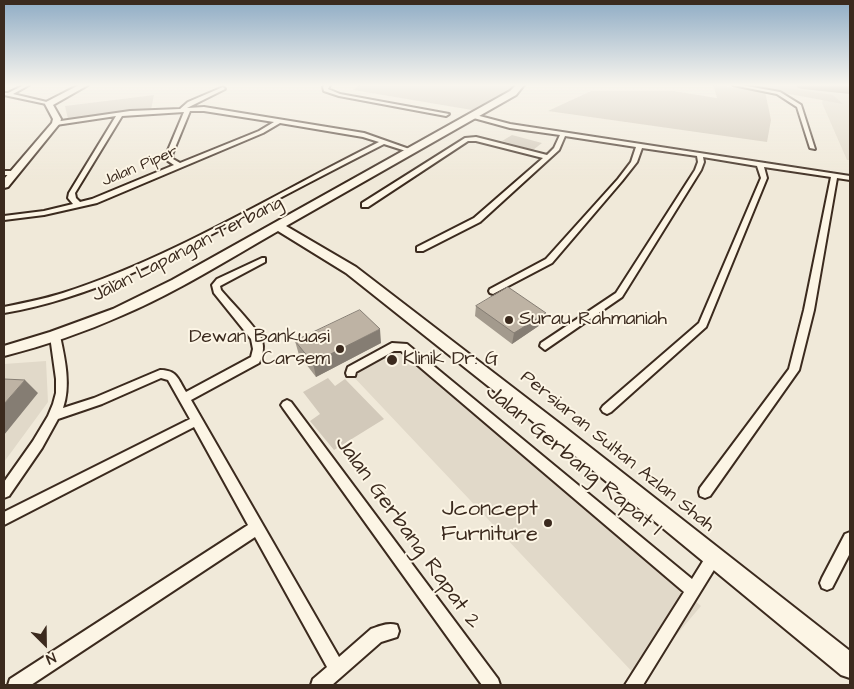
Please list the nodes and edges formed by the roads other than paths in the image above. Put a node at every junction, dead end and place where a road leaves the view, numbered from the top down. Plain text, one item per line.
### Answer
1 (56, 117) edge
2 (103, 117) edge
3 (119, 117) edge
4 (182, 117) edge
5 (256, 117) edge
6 (470, 117) edge
7 (476, 117) edge
8 (803, 117) edge
9 (280, 121) junction
10 (56, 123) junction
11 (564, 134) junction
12 (382, 142) junction
13 (640, 146) junction
14 (813, 148) dead end
15 (408, 150) junction
16 (700, 155) junction
17 (547, 157) junction
18 (759, 164) junction
19 (178, 165) junction
20 (383, 166) junction
21 (4, 173) edge
22 (14, 173) junction
23 (834, 176) junction
24 (850, 178) edge
25 (4, 185) edge
26 (339, 186) junction
27 (78, 205) junction
28 (366, 205) dead end
29 (307, 211) junction
30 (4, 218) edge
31 (280, 225) junction
32 (305, 240) junction
33 (250, 243) junction
34 (420, 249) dead end
35 (212, 255) junction
36 (262, 260) dead end
37 (493, 291) dead end
38 (4, 310) edge
39 (82, 316) junction
40 (55, 336) junction
41 (7, 344) edge
42 (546, 346) dead end
43 (351, 373) dead end
44 (184, 398) junction
45 (288, 405) dead end
46 (606, 409) dead end
47 (54, 416) junction
48 (196, 421) junction
49 (4, 492) edge
50 (705, 492) dead end
51 (4, 519) edge
52 (257, 527) junction
53 (850, 539) edge
54 (716, 553) junction
55 (828, 583) dead end
56 (693, 590) junction
57 (391, 631) dead end
58 (850, 654) edge
59 (850, 666) edge
60 (337, 669) junction
61 (16, 685) edge
62 (319, 685) edge
63 (492, 685) edge
64 (633, 685) edge

1 - 10 street
2 - 10 street
3 - 27 street
4 - 19 street
5 - 9 street
6 - 15 street, Jalan Lapangan Terbang
7 - 11 street
8 - 14 street
9 - 12 street
9 - 19 street, Jalan Piper
10 - 22 street
11 - 13 street
11 - 17 street
12 - 15 street
12 - 38 street
13 - 16 street
13 - 37 street
15 - 20 street, Jalan Lapangan Terbang
16 - 18 street
16 - 42 street
17 - 28 street
17 - 34 street
18 - 23 street
18 - 46 street
19 - 27 street, Jalan Piper
20 - 26 street, Jalan Lapangan Terbang
20 - 29 street, Jalan Lapangan Terbang
21 - 22 street
22 - 25 street
23 - 24 street
23 - 50 street
26 - 31 street
26 - 35 street, Jalan Lapangan Terbang
27 - 30 street, Jalan Piper
29 - 31 street, Jalan Lapangan Terbang
29 - 32 street
31 - 32 street, Persiaran Sultan Azlan Shah
31 - 33 street, Jalan Lapangan Terbang
31 - 35 street
32 - 33 street
32 - 54 street, Persiaran Sultan Azlan Shah
33 - 40 street, Jalan Lapangan Terbang
35 - 39 street, Jalan Lapangan Terbang
36 - 44 street
39 - 40 street
39 - 41 street, Jalan Lapangan Terbang
40 - 41 street, Jalan Lapangan Terbang
40 - 47 street
43 - 56 street, Jalan Gerbang Rapat 1
44 - 47 street
44 - 48 street
45 - 63 street, Jalan Gerbang Rapat 2
47 - 49 street
48 - 51 street
48 - 52 street
52 - 60 street
52 - 61 street
53 - 55 street
54 - 56 street
54 - 58 street, Persiaran Sultan Azlan Shah
54 - 59 street, Persiaran Sultan Azlan Shah
56 - 64 street
57 - 60 street
60 - 62 street

